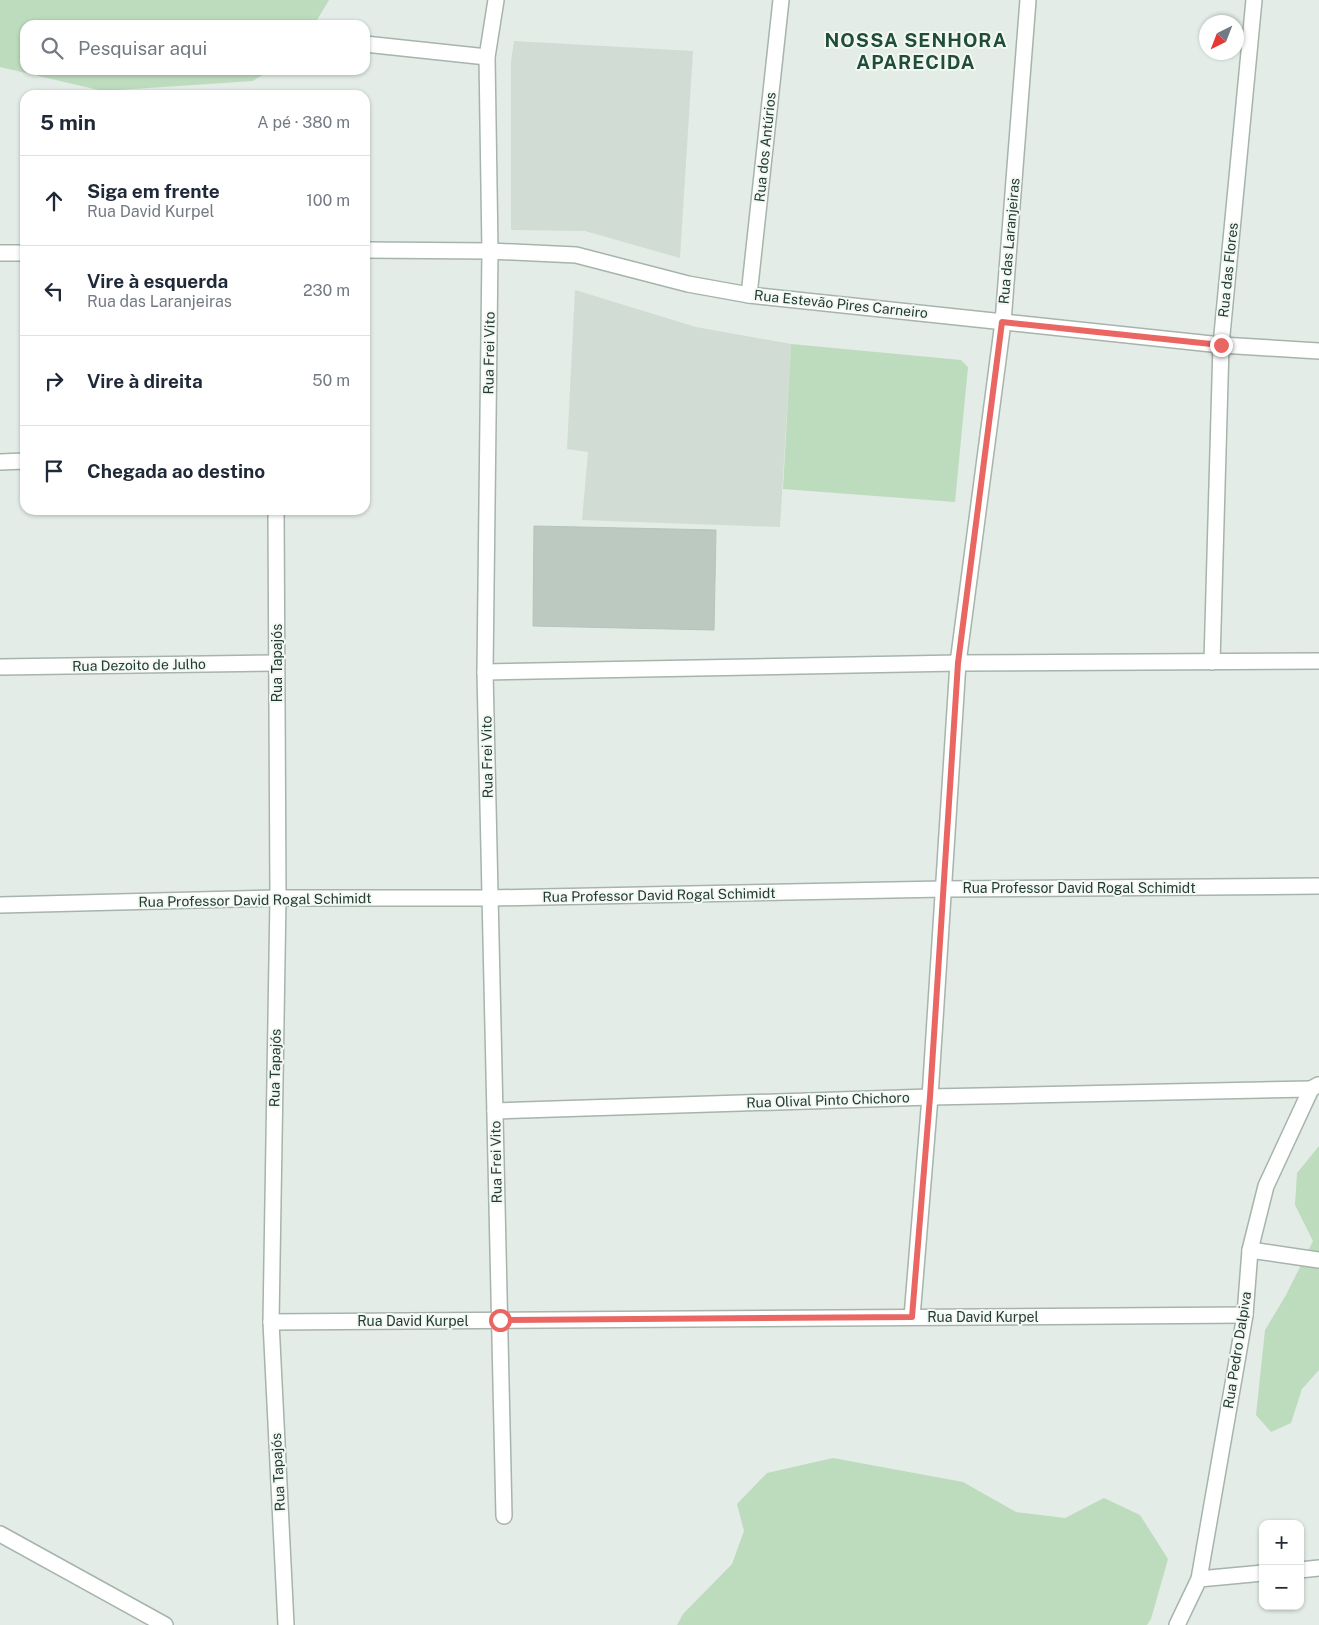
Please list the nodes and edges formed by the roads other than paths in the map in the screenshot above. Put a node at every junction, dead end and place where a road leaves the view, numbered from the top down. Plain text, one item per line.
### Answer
1 (496, 0) edge
2 (781, 0) edge
3 (1028, 0) edge
4 (1254, 0) edge
5 (370, 45) edge
6 (487, 57) junction
7 (370, 250) edge
8 (490, 251) junction
9 (0, 253) edge
10 (20, 253) edge
11 (749, 295) junction
12 (1002, 322) junction
13 (1221, 345) junction
14 (1319, 351) edge
15 (20, 461) edge
16 (0, 462) edge
17 (276, 515) edge
18 (1319, 661) edge
19 (1212, 662) junction
20 (277, 663) junction
21 (958, 663) junction
22 (0, 667) edge
23 (485, 672) junction
24 (1319, 886) edge
25 (944, 889) junction
26 (278, 898) junction
27 (490, 898) junction
28 (0, 905) edge
29 (1315, 1087) edge
30 (930, 1097) junction
31 (495, 1111) junction
32 (1250, 1250) junction
33 (1319, 1260) edge
34 (1245, 1315) junction
35 (912, 1317) junction
36 (500, 1320) junction
37 (271, 1322) junction
38 (504, 1516) dead end
39 (0, 1534) edge
40 (1319, 1568) edge
41 (1304, 1570) edge
42 (1259, 1573) edge
43 (1199, 1579) junction
44 (165, 1625) edge
45 (286, 1625) edge
46 (1177, 1625) edge

1 - 6 street, Rua Frei Vito
2 - 11 street, Rua dos Antúrios
3 - 12 street, Rua das Laranjeiras
4 - 13 street, Rua das Flores
5 - 6 street
6 - 8 street, Rua Frei Vito
7 - 8 street, Rua Estevão Pires Carneiro
8 - 11 street, Rua Estevão Pires Carneiro
8 - 23 street, Rua Frei Vito
9 - 10 street
11 - 12 street, Rua Estevão Pires Carneiro
12 - 13 street, Rua Estevão Pires Carneiro
12 - 21 street, Rua das Laranjeiras
13 - 14 street, Rua Estevão Pires Carneiro
13 - 19 street, Rua das Flores
15 - 16 street
17 - 20 street, Rua Tapajós
18 - 19 street
19 - 21 street
20 - 22 street, Rua Dezoito de Julho
20 - 26 street, Rua Tapajós
21 - 23 street
21 - 25 street, Rua das Laranjeiras
23 - 27 street, Rua Frei Vito
24 - 25 street, Rua Professor David Rogal Schimidt
25 - 27 street, Rua Professor David Rogal Schimidt
25 - 30 street, Rua das Laranjeiras
26 - 27 street, Rua Professor David Rogal Schimidt
26 - 28 street, Rua Professor David Rogal Schimidt
26 - 37 street, Rua Tapajós
27 - 31 street, Rua Frei Vito
29 - 30 street, Rua Olival Pinto Chichoro
29 - 32 street, Rua Pedro Dalpiva
30 - 31 street, Rua Olival Pinto Chichoro
30 - 35 street, Rua das Laranjeiras
31 - 36 street, Rua Frei Vito
32 - 33 street
32 - 34 street, Rua Pedro Dalpiva
34 - 35 street, Rua David Kurpel
34 - 43 street, Rua Pedro Dalpiva
35 - 36 street, Rua David Kurpel
36 - 37 street, Rua David Kurpel
36 - 38 street, Rua Frei Vito
37 - 45 street, Rua Tapajós
39 - 44 street
40 - 41 street
42 - 43 street
43 - 46 street, Rua Pedro Dalpiva

